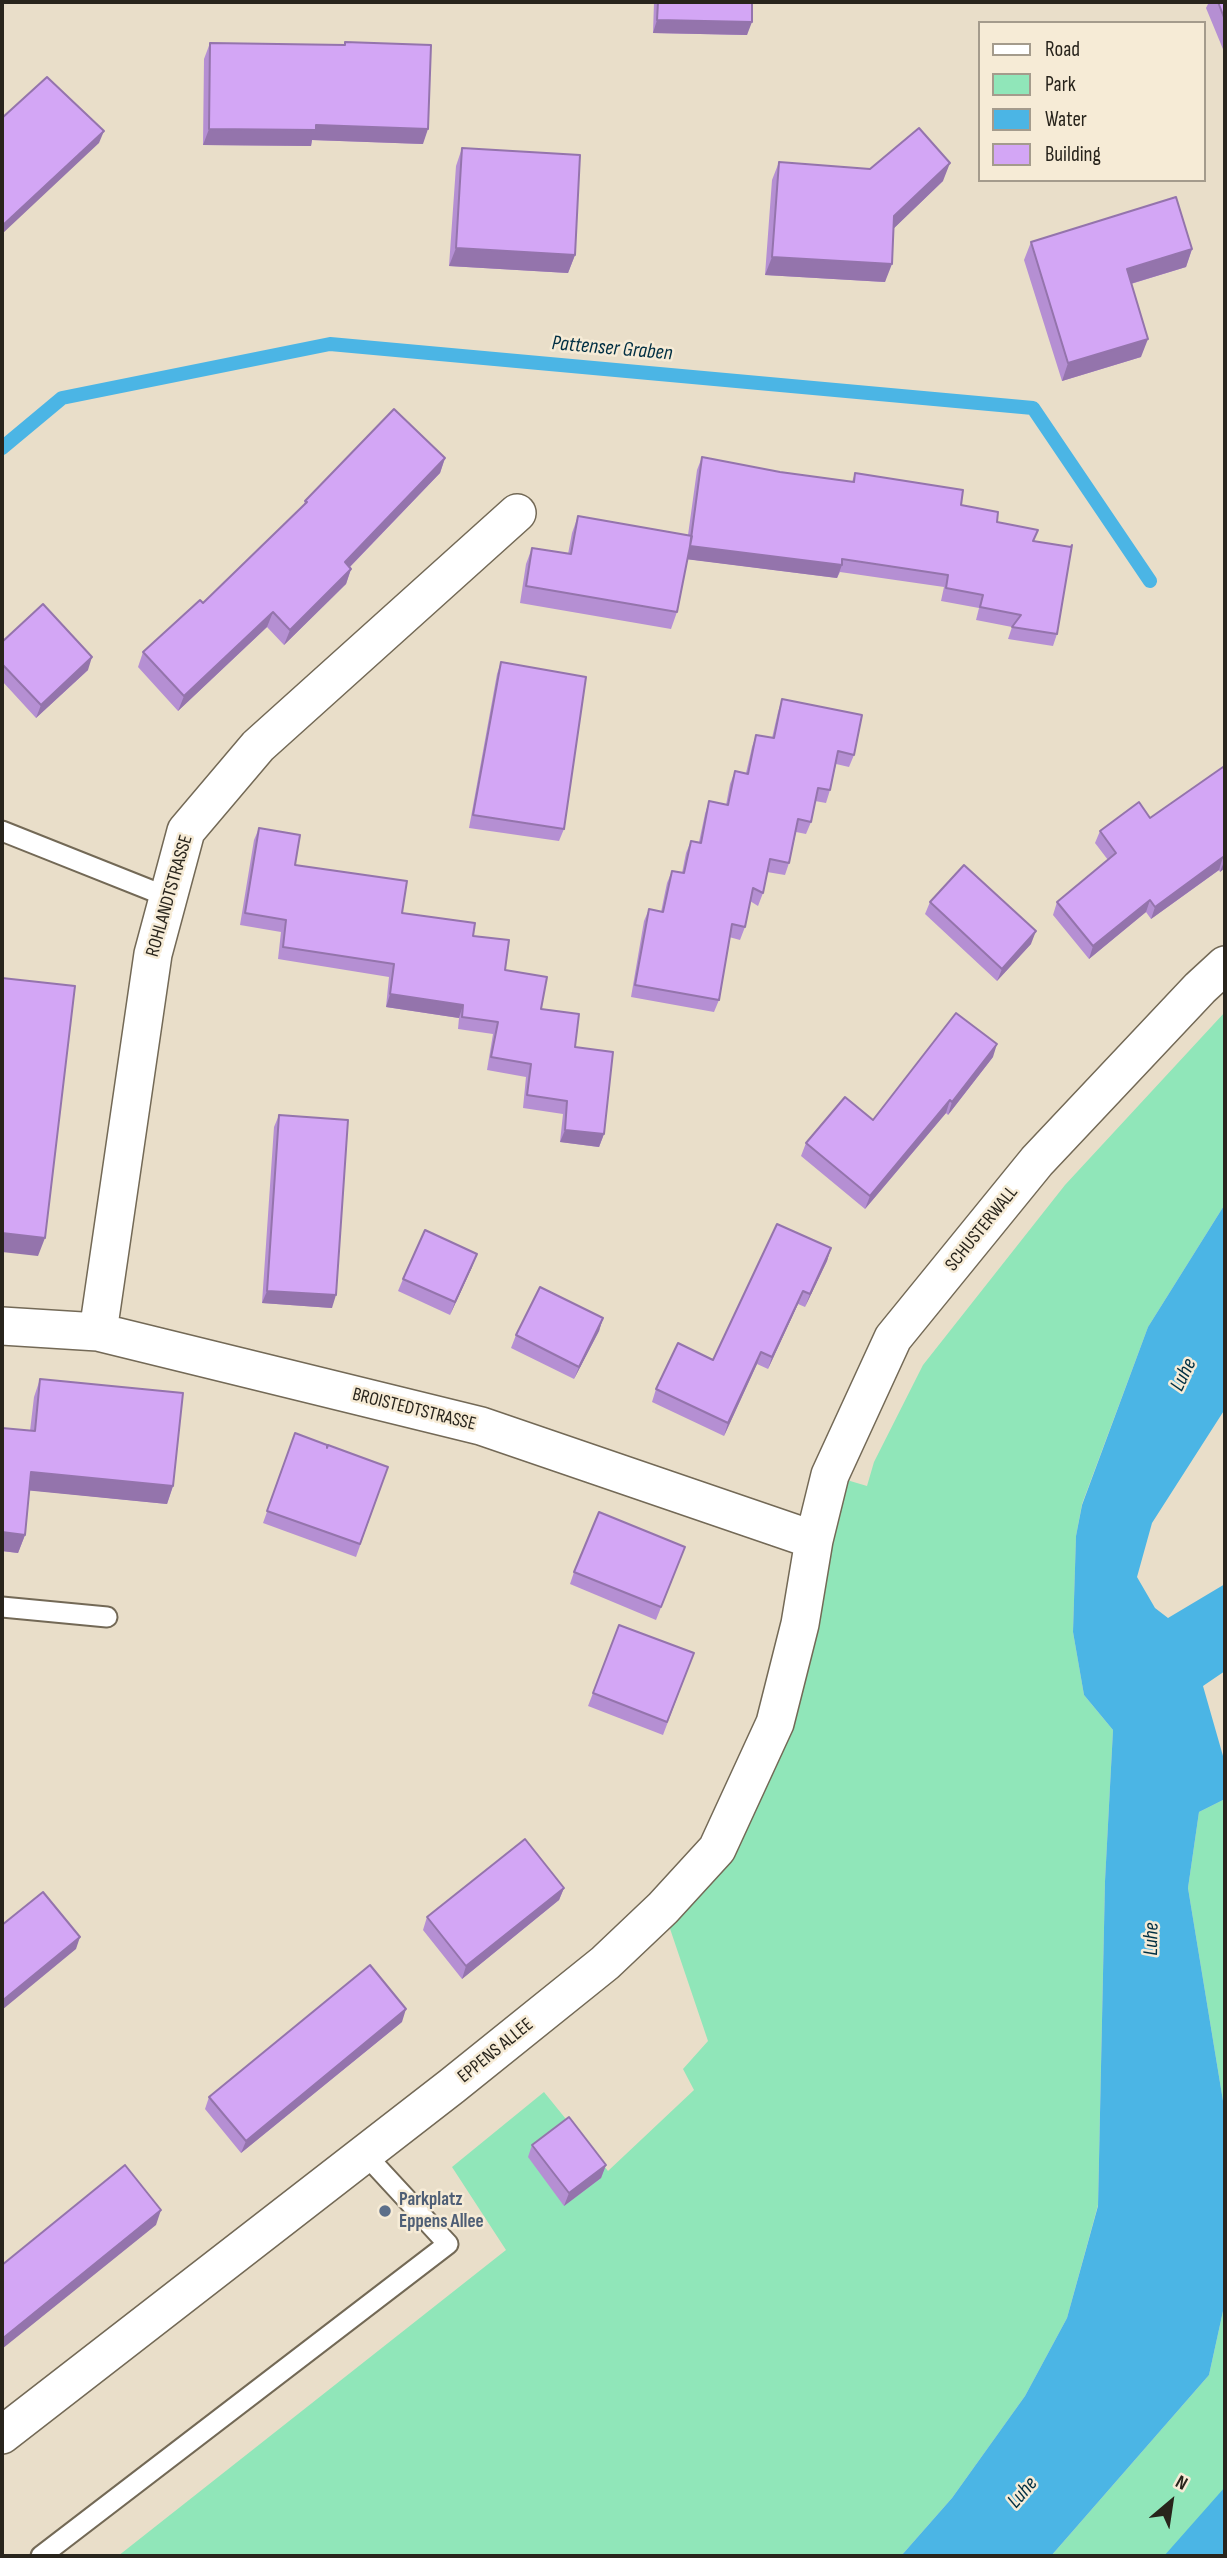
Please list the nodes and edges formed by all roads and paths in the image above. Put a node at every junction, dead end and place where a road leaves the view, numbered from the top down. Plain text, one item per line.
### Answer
1 (517, 513) dead end
2 (2, 831) edge
3 (168, 897) junction
4 (1225, 965) edge
5 (2, 1326) edge
6 (98, 1332) junction
7 (814, 1540) junction
8 (2, 1607) edge
9 (107, 1617) dead end
10 (364, 2153) junction
11 (2, 2435) edge
12 (41, 2556) edge

1 - 3 street, ROHLANDTSTRASSE
2 - 3 lane
3 - 6 street, ROHLANDTSTRASSE
4 - 7 street, SCHUSTERWALL
5 - 6 street, BROISTEDTSTRASSE
6 - 7 street, BROISTEDTSTRASSE
7 - 10 street, EPPENS ALLEE
8 - 9 lane
10 - 11 street, EPPENS ALLEE
10 - 12 lane

